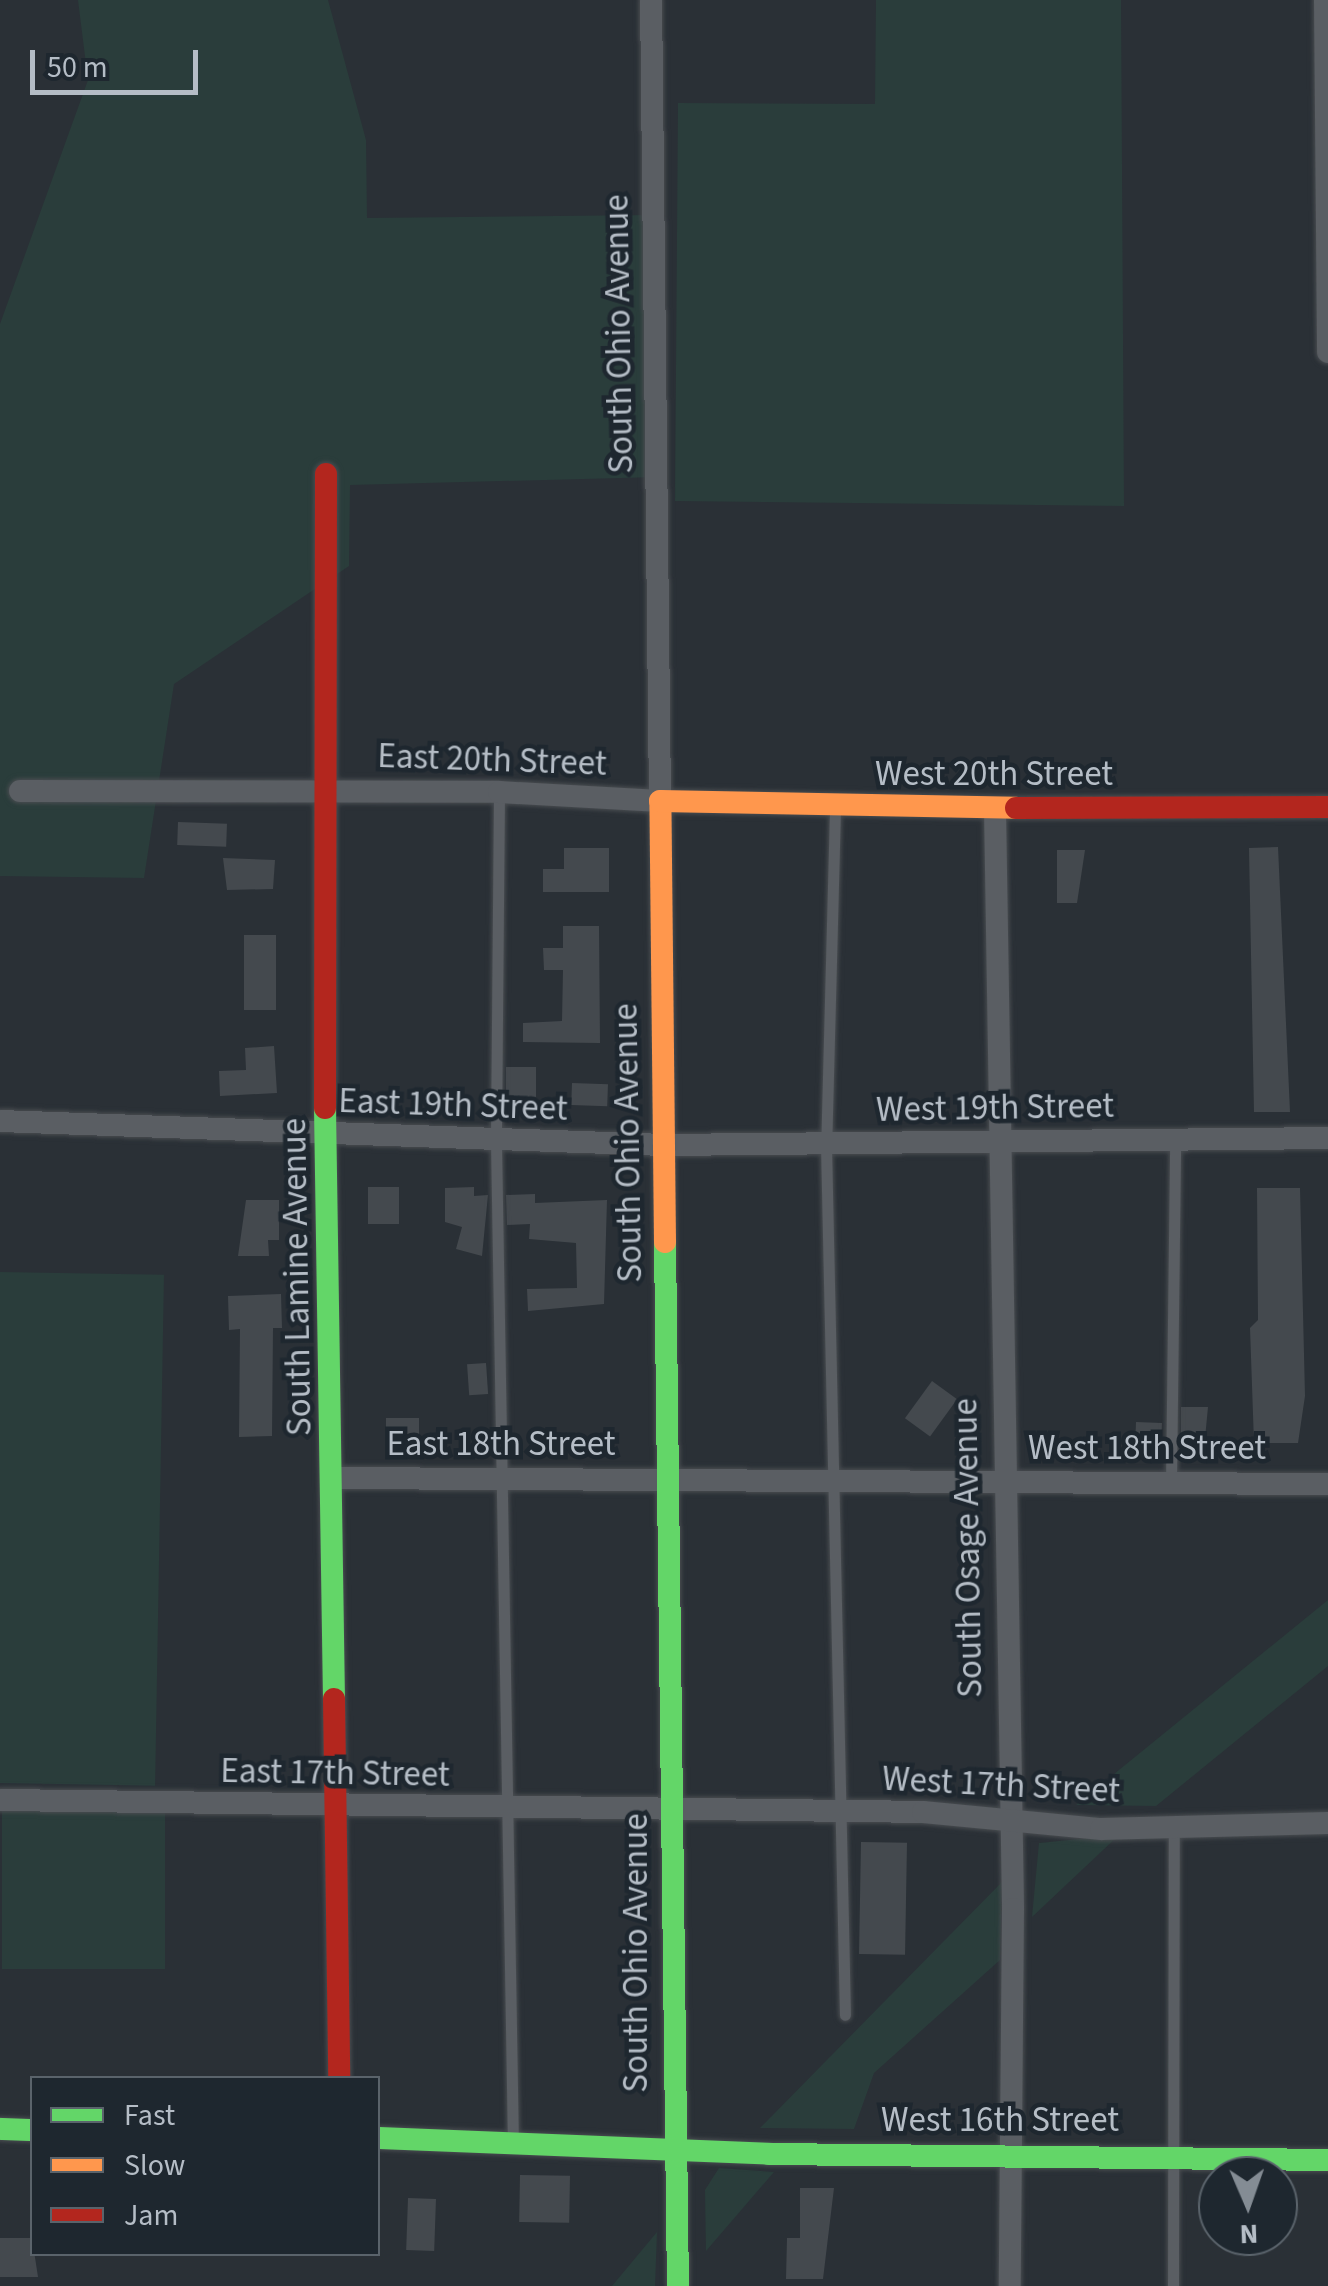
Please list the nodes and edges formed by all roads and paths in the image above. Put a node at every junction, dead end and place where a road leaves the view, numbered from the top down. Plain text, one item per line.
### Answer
1 (650, 0) edge
2 (1325, 0) edge
3 (1328, 352) edge
4 (326, 474) dead end
5 (20, 791) dead end
6 (322, 791) junction
7 (499, 792) junction
8 (660, 801) junction
9 (1328, 808) edge
10 (835, 809) junction
11 (995, 809) junction
12 (0, 1121) edge
13 (329, 1136) junction
14 (1328, 1138) edge
15 (1175, 1140) junction
16 (496, 1142) junction
17 (998, 1144) junction
18 (664, 1145) junction
19 (826, 1145) junction
20 (336, 1478) junction
21 (501, 1478) junction
22 (666, 1480) junction
23 (833, 1481) junction
24 (1002, 1482) junction
25 (1170, 1483) junction
26 (1328, 1484) edge
27 (0, 1800) edge
28 (336, 1810) junction
29 (507, 1810) junction
30 (670, 1811) junction
31 (840, 1811) junction
32 (1006, 1822) junction
33 (1328, 1823) edge
34 (1174, 1827) junction
35 (845, 2015) dead end
36 (339, 2076) edge
37 (0, 2129) edge
38 (30, 2130) edge
39 (380, 2138) edge
40 (514, 2142) junction
41 (672, 2148) junction
42 (1010, 2154) junction
43 (1171, 2157) junction
44 (1328, 2160) edge
45 (678, 2286) edge
46 (1010, 2286) edge
47 (1173, 2286) edge

1 - 8 street, South Ohio Avenue
2 - 3 street
4 - 6 street, South Lamine Avenue
5 - 6 street, East 20th Street
6 - 7 street, East 20th Street
6 - 13 street, South Lamine Avenue
7 - 8 street, East 20th Street
7 - 16 lane
8 - 10 street, West 20th Street
8 - 18 street, South Ohio Avenue
9 - 11 street, West 20th Street
10 - 11 street, West 20th Street
10 - 19 lane
11 - 17 street, South Osage Avenue
12 - 13 street, East 19th Street
13 - 16 street, East 19th Street
13 - 20 street, South Lamine Avenue
14 - 15 street, West 19th Street
15 - 17 street, West 19th Street
15 - 25 lane
16 - 18 street, East 19th Street
16 - 21 lane
17 - 19 street, West 19th Street
17 - 24 street, South Osage Avenue
18 - 19 street, West 19th Street
18 - 22 street, South Ohio Avenue
19 - 23 lane
20 - 21 street, East 18th Street
20 - 28 street, South Lamine Avenue
21 - 22 street, East 18th Street
21 - 29 lane
22 - 23 street, West 18th Street
22 - 30 street, South Ohio Avenue
23 - 24 street, West 18th Street
23 - 31 lane
24 - 25 street, West 18th Street
24 - 32 street, South Osage Avenue
25 - 26 street, West 18th Street
27 - 28 street, East 17th Street
28 - 29 street, East 17th Street
28 - 36 street, South Lamine Avenue
29 - 30 street, East 17th Street
29 - 40 lane
30 - 31 street, West 17th Street
30 - 41 street, South Ohio Avenue
31 - 32 street, West 17th Street
31 - 35 lane
32 - 34 street, West 17th Street
32 - 42 street, South Osage Avenue
33 - 34 street, West 17th Street
34 - 43 lane
37 - 38 street
39 - 40 street, West 16th Street
40 - 41 street, West 16th Street
41 - 42 street, West 16th Street
41 - 45 street, South Ohio Avenue
42 - 43 street, West 16th Street
42 - 46 street, South Osage Avenue
43 - 44 street, West 16th Street
43 - 47 lane

